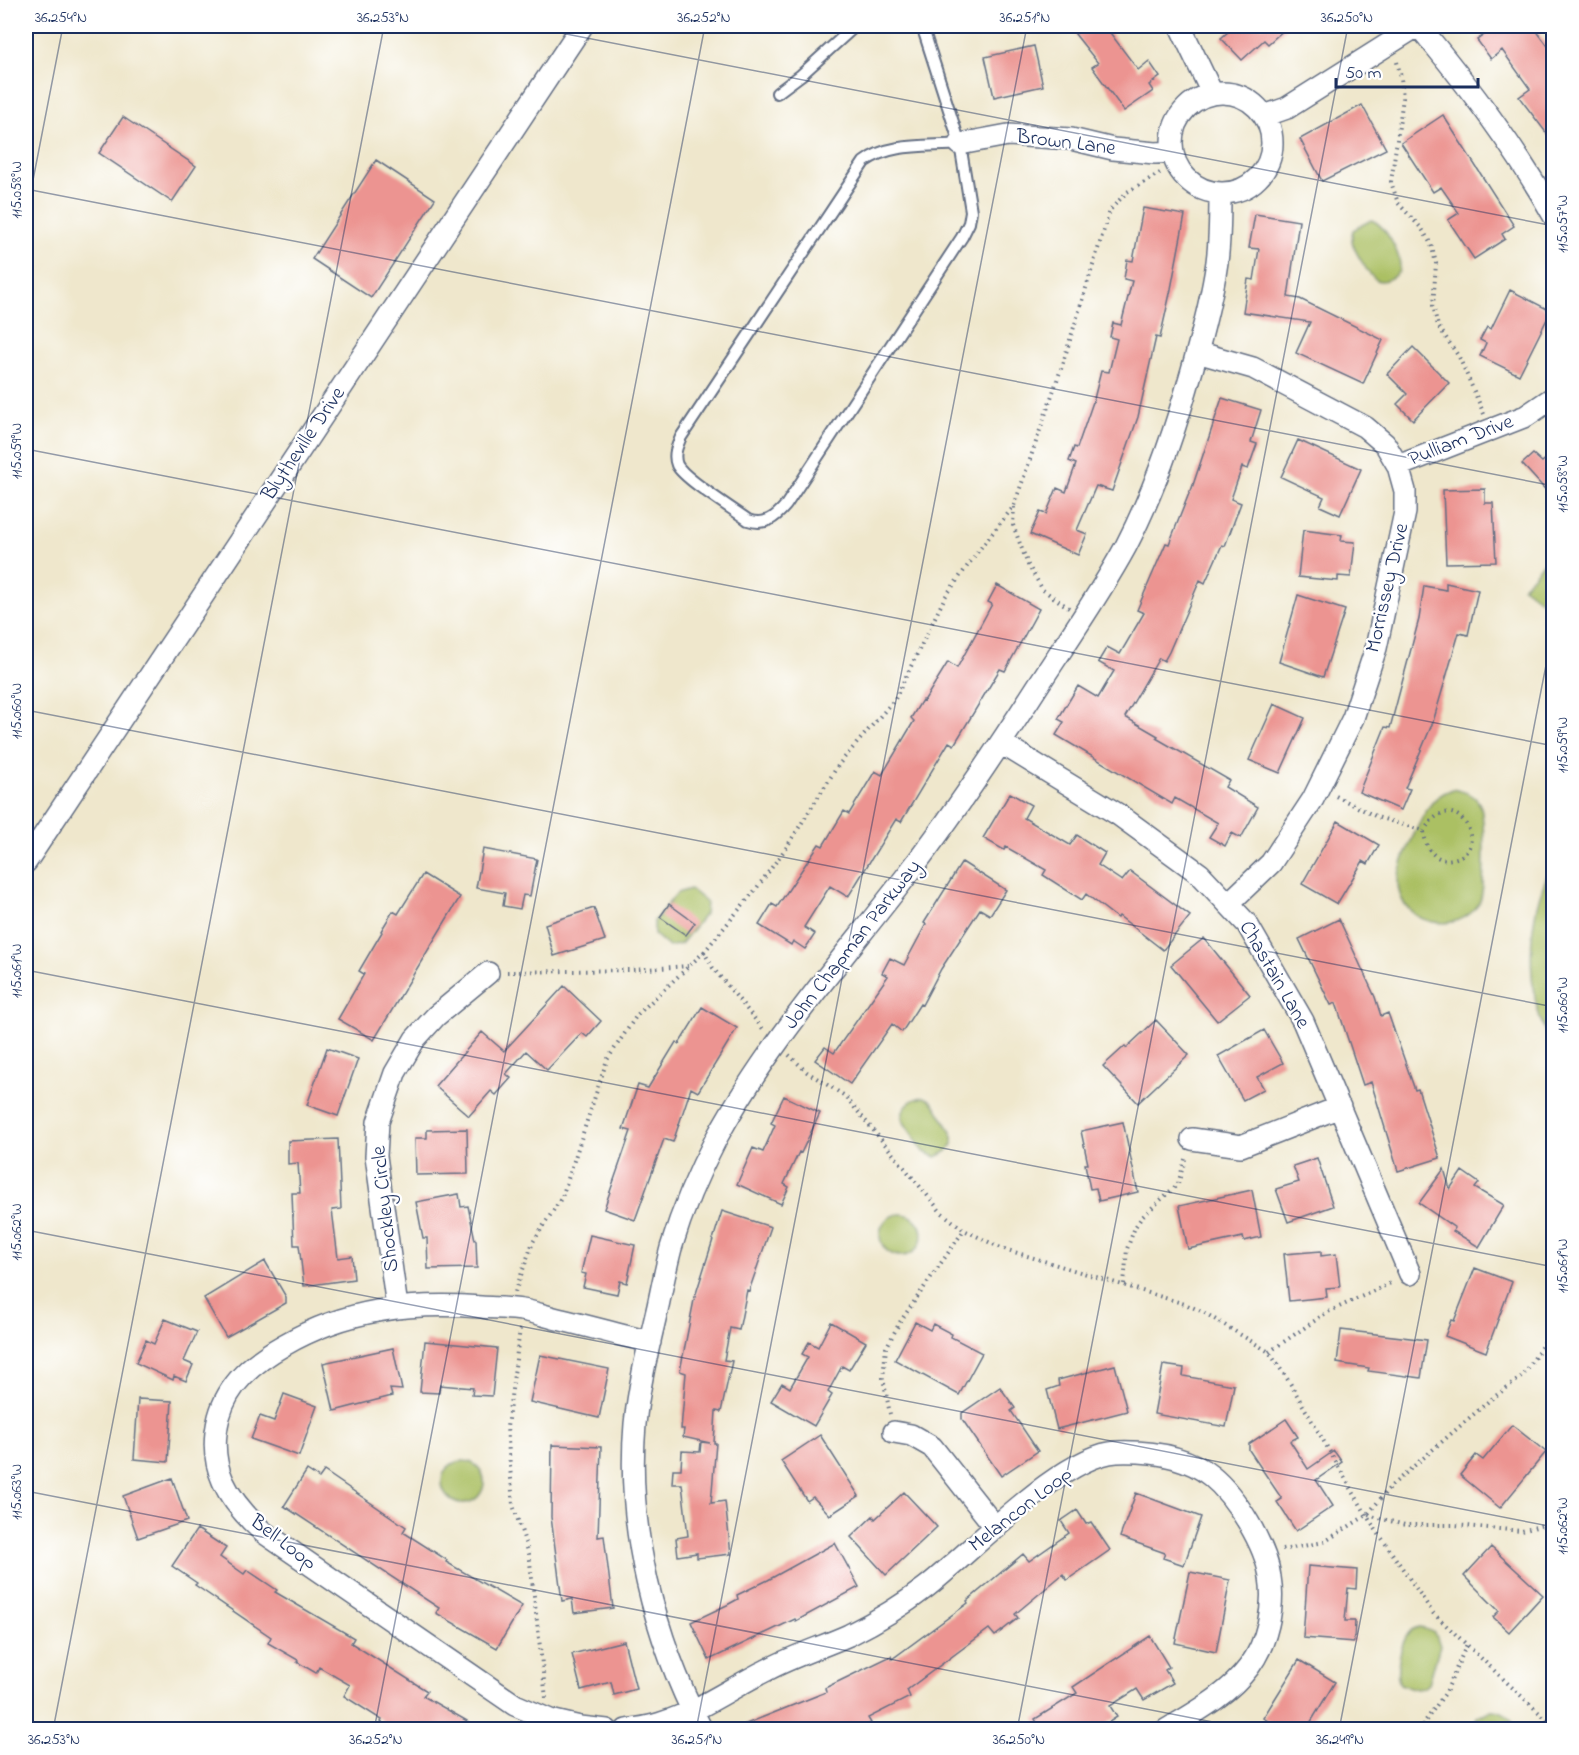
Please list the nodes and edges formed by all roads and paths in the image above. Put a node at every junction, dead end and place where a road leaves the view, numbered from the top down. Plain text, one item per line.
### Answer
1 (855, 26) edge
2 (921, 26) edge
3 (1180, 26) edge
4 (574, 28) edge
5 (1414, 28) edge
6 (777, 93) dead end
7 (1212, 93) junction
8 (1264, 117) junction
9 (960, 144) junction
10 (1174, 159) junction
11 (1220, 193) junction
12 (1554, 216) edge
13 (1197, 352) junction
14 (1554, 397) edge
15 (1491, 430) junction
16 (1398, 466) junction
17 (1014, 506) junction
18 (1082, 618) junction
19 (1001, 742) junction
20 (1319, 787) junction
21 (1424, 831) junction
22 (26, 862) edge
23 (1228, 904) junction
24 (704, 952) junction
25 (690, 966) junction
26 (488, 973) joint
27 (776, 1043) junction
28 (1340, 1107) junction
29 (1192, 1139) joint
30 (964, 1230) junction
31 (1410, 1274) joint
32 (1124, 1284) junction
33 (397, 1307) junction
34 (516, 1310) junction
35 (1552, 1330) dead end
36 (650, 1342) junction
37 (1269, 1352) junction
38 (894, 1432) joint
39 (1367, 1515) junction
40 (1554, 1522) edge
41 (996, 1528) junction
42 (1263, 1553) junction
43 (1467, 1644) junction
44 (692, 1710) junction
45 (550, 1720) junction
46 (1554, 1729) edge
47 (607, 1730) edge
48 (626, 1730) edge
49 (702, 1730) edge
50 (1166, 1730) edge
51 (1419, 1730) edge

1 - 6 lane
2 - 9 lane
3 - 7 street
4 - 22 street, Blytheville Drive
5 - 8 street
5 - 12 street
5 - 15 path
7 - 8 street
7 - 10 street
8 - 11 street
9 - 9 lane
9 - 10 street, Brown Lane
10 - 11 street
10 - 17 path
11 - 13 street, John Chapman Parkway
13 - 16 street, Morrissey Drive
13 - 18 street, John Chapman Parkway
14 - 15 street, Pulliam Drive
15 - 16 street, Pulliam Drive
16 - 20 street, Morrissey Drive
17 - 18 path
17 - 24 path
18 - 19 street, John Chapman Parkway
19 - 23 street, Chastain Lane
19 - 27 street, John Chapman Parkway
20 - 21 path
20 - 23 street, Morrissey Drive
21 - 21 path
23 - 28 street, Chastain Lane
24 - 25 path
24 - 27 path
25 - 26 path
25 - 34 path
26 - 33 street, Shockley Circle
27 - 30 path
27 - 36 street, John Chapman Parkway
28 - 29 street
28 - 31 street, Chastain Lane
29 - 32 path
30 - 32 path
30 - 38 path
31 - 37 path
32 - 37 path
33 - 34 street, Bell Loop
33 - 45 street, Bell Loop
34 - 36 street, Bell Loop
34 - 45 path
35 - 39 path
36 - 44 street, John Chapman Parkway
37 - 39 path
38 - 41 street
39 - 40 path
39 - 42 path
39 - 43 path
41 - 42 street, Melancon Loop
41 - 44 street, Melancon Loop
42 - 50 street, Melancon Loop
43 - 46 path
43 - 51 path
44 - 48 street
44 - 49 street, John Chapman Parkway
45 - 47 street, Bell Loop

